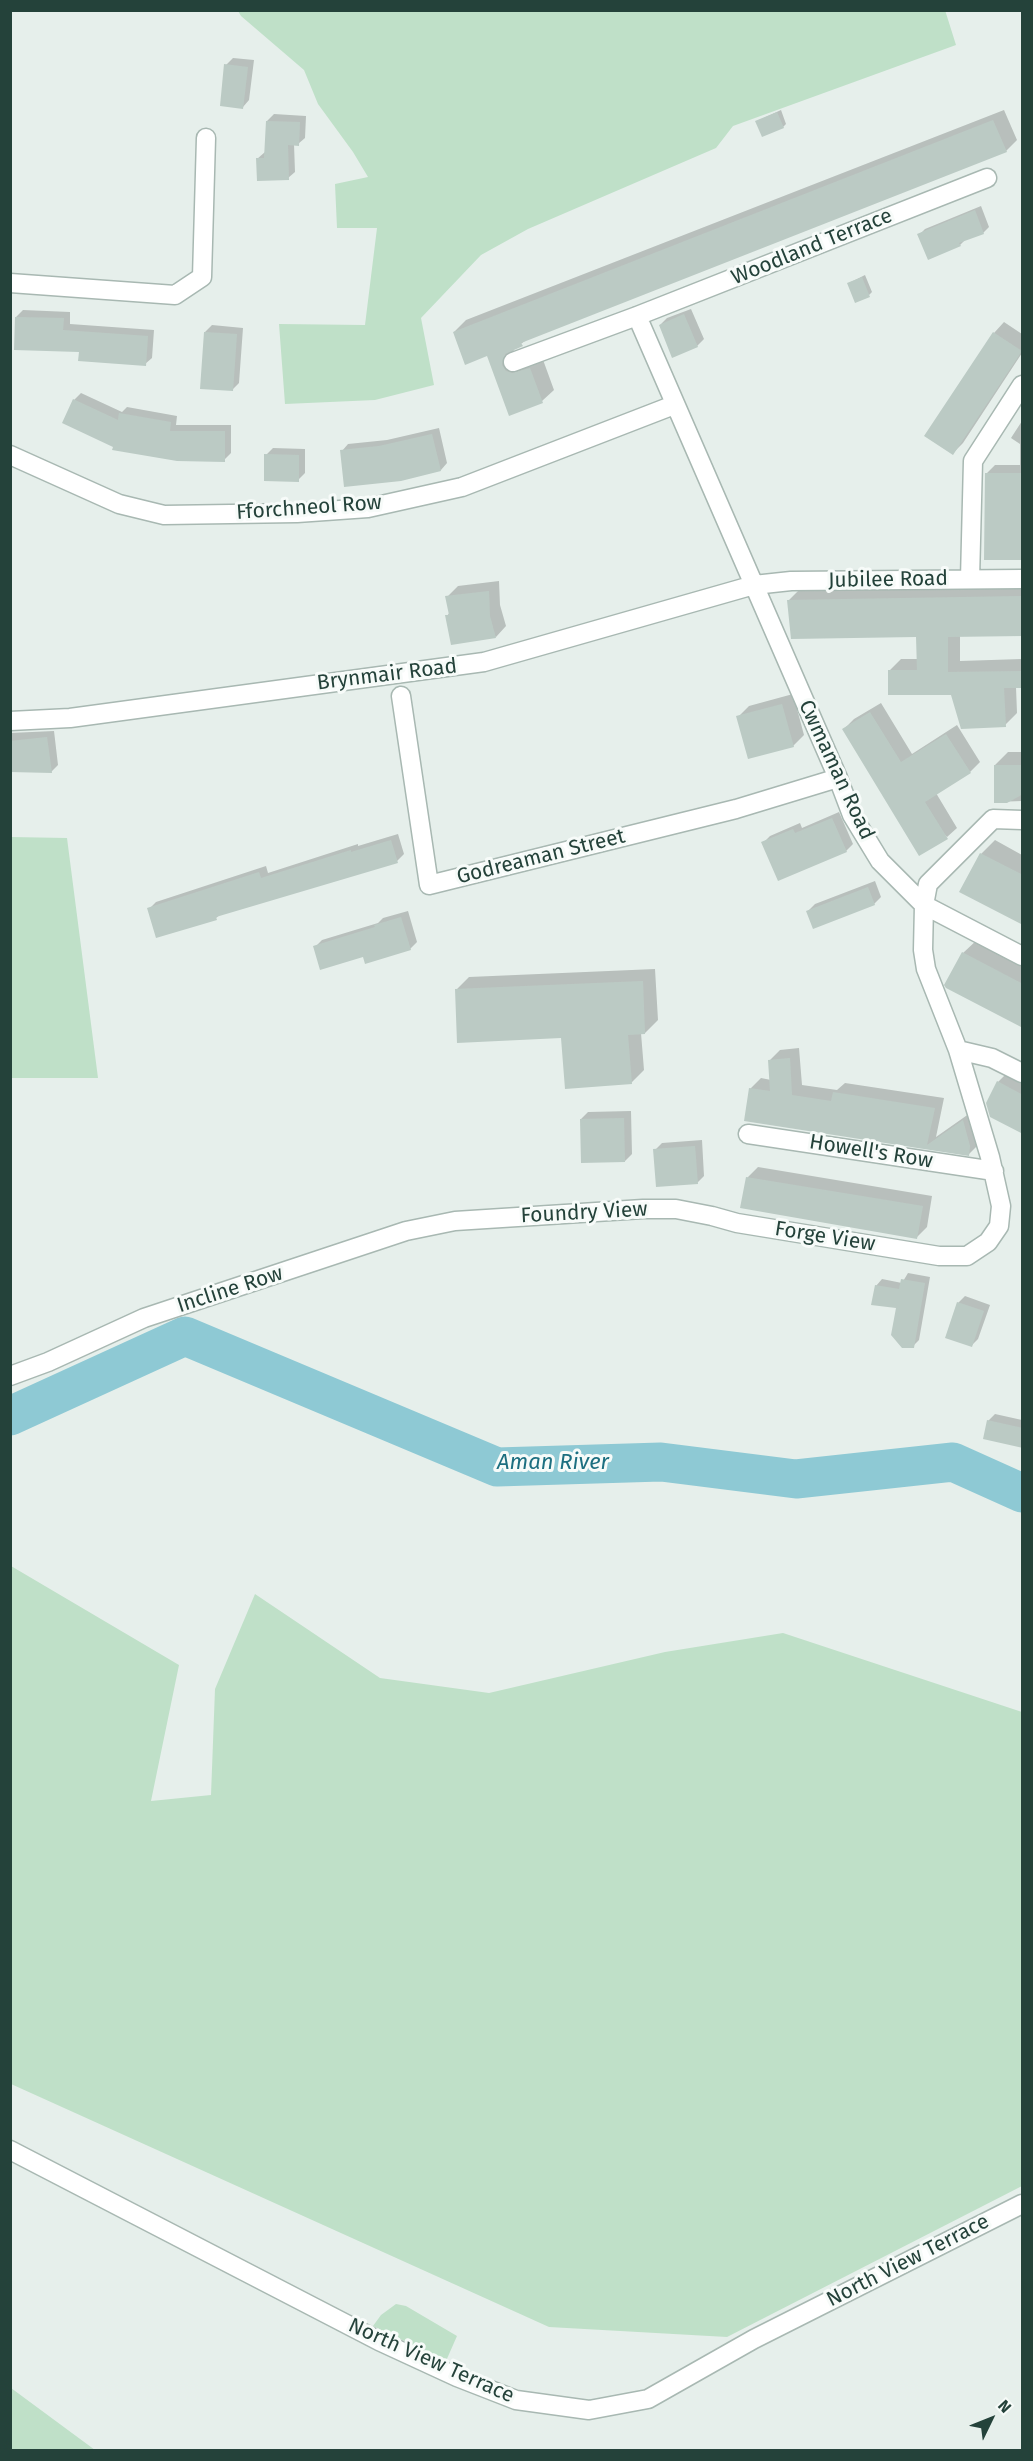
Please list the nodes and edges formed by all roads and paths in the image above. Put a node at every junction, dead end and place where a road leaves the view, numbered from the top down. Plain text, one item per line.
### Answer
1 (206, 138) dead end
2 (987, 178) dead end
3 (10, 283) edge
4 (637, 316) junction
5 (513, 362) dead end
6 (1023, 385) edge
7 (674, 405) junction
8 (10, 455) edge
9 (970, 579) junction
10 (1023, 579) edge
11 (754, 585) junction
12 (401, 696) dead end
13 (10, 721) edge
14 (838, 778) junction
15 (1023, 820) edge
16 (924, 905) junction
17 (1023, 956) edge
18 (958, 1050) junction
19 (1023, 1074) edge
20 (748, 1134) dead end
21 (994, 1171) junction
22 (712, 1216) joint
23 (455, 1221) joint
24 (10, 1376) edge
25 (10, 2150) edge
26 (1023, 2204) edge

1 - 3 street
2 - 4 street, Woodland Terrace
4 - 5 street, Woodland Terrace
4 - 7 street
6 - 9 street
7 - 8 street, Fforchneol Row
7 - 11 street
9 - 10 street, Jubilee Road
9 - 11 street, Jubilee Road
11 - 13 street, Brynmair Road
11 - 14 street, Cwmaman Road
12 - 14 street, Godreaman Street
14 - 16 street, Cwmaman Road
15 - 16 street
16 - 17 street, Cwmaman Road
16 - 18 street
18 - 19 street
18 - 21 street
20 - 21 street, Howell's Row
21 - 22 street, Forge View
22 - 23 street, Foundry View
23 - 24 street, Incline Row
25 - 26 street, North View Terrace

